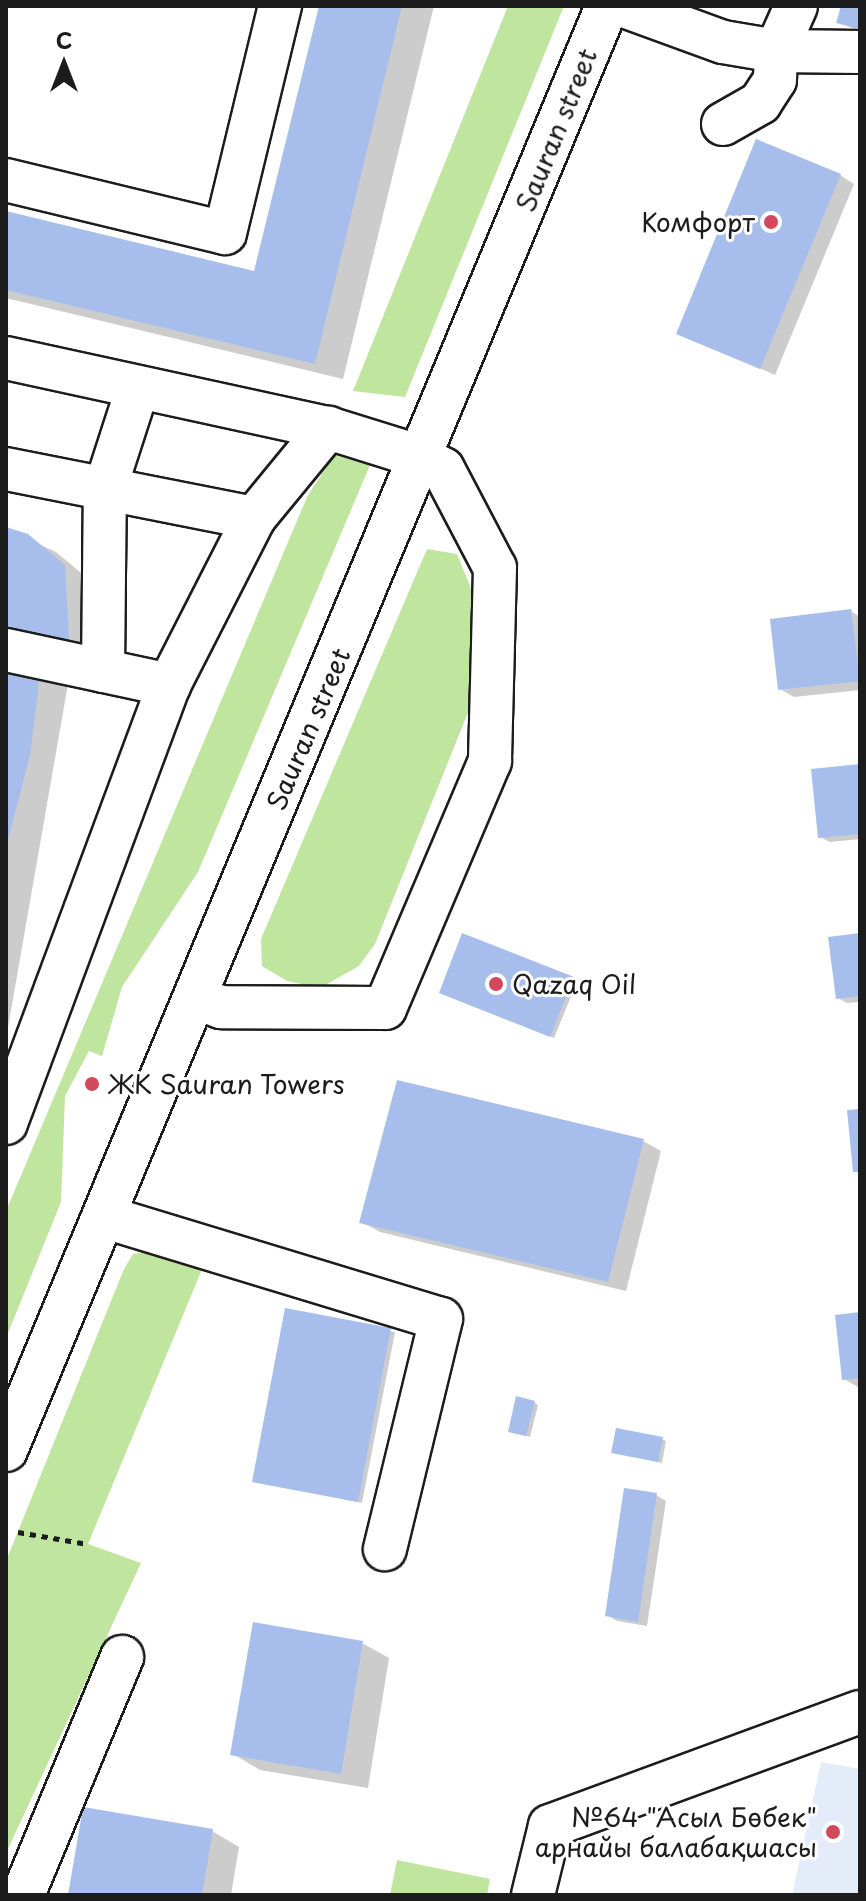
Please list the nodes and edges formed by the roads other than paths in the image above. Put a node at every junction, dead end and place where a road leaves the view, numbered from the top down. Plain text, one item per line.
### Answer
1 (280, 6) edge
2 (607, 6) edge
3 (624, 6) edge
4 (796, 6) edge
5 (776, 51) junction
6 (860, 52) edge
7 (723, 124) dead end
8 (6, 180) edge
9 (6, 358) edge
10 (138, 387) junction
11 (328, 428) junction
12 (421, 457) junction
13 (6, 469) edge
14 (105, 489) junction
15 (254, 518) junction
16 (6, 650) edge
17 (103, 671) junction
18 (169, 685) junction
19 (196, 998) junction
20 (6, 1123) edge
21 (105, 1217) junction
22 (6, 1450) edge
23 (385, 1549) dead end
24 (122, 1657) dead end
25 (852, 1721) edge
26 (23, 1895) edge
27 (533, 1895) edge

1 - 8 street
2 - 12 street, Sauran street
3 - 5 street
4 - 5 street
5 - 6 street
5 - 7 street
9 - 10 street
10 - 11 street
10 - 14 street
11 - 12 street
11 - 15 street
12 - 19 street, Sauran street
12 - 19 street
13 - 14 street
14 - 15 street
14 - 17 street
15 - 18 street
16 - 17 street
17 - 18 street
18 - 20 street
19 - 21 street, Sauran street
21 - 22 street, Sauran street
21 - 23 street
24 - 26 street
25 - 27 street

